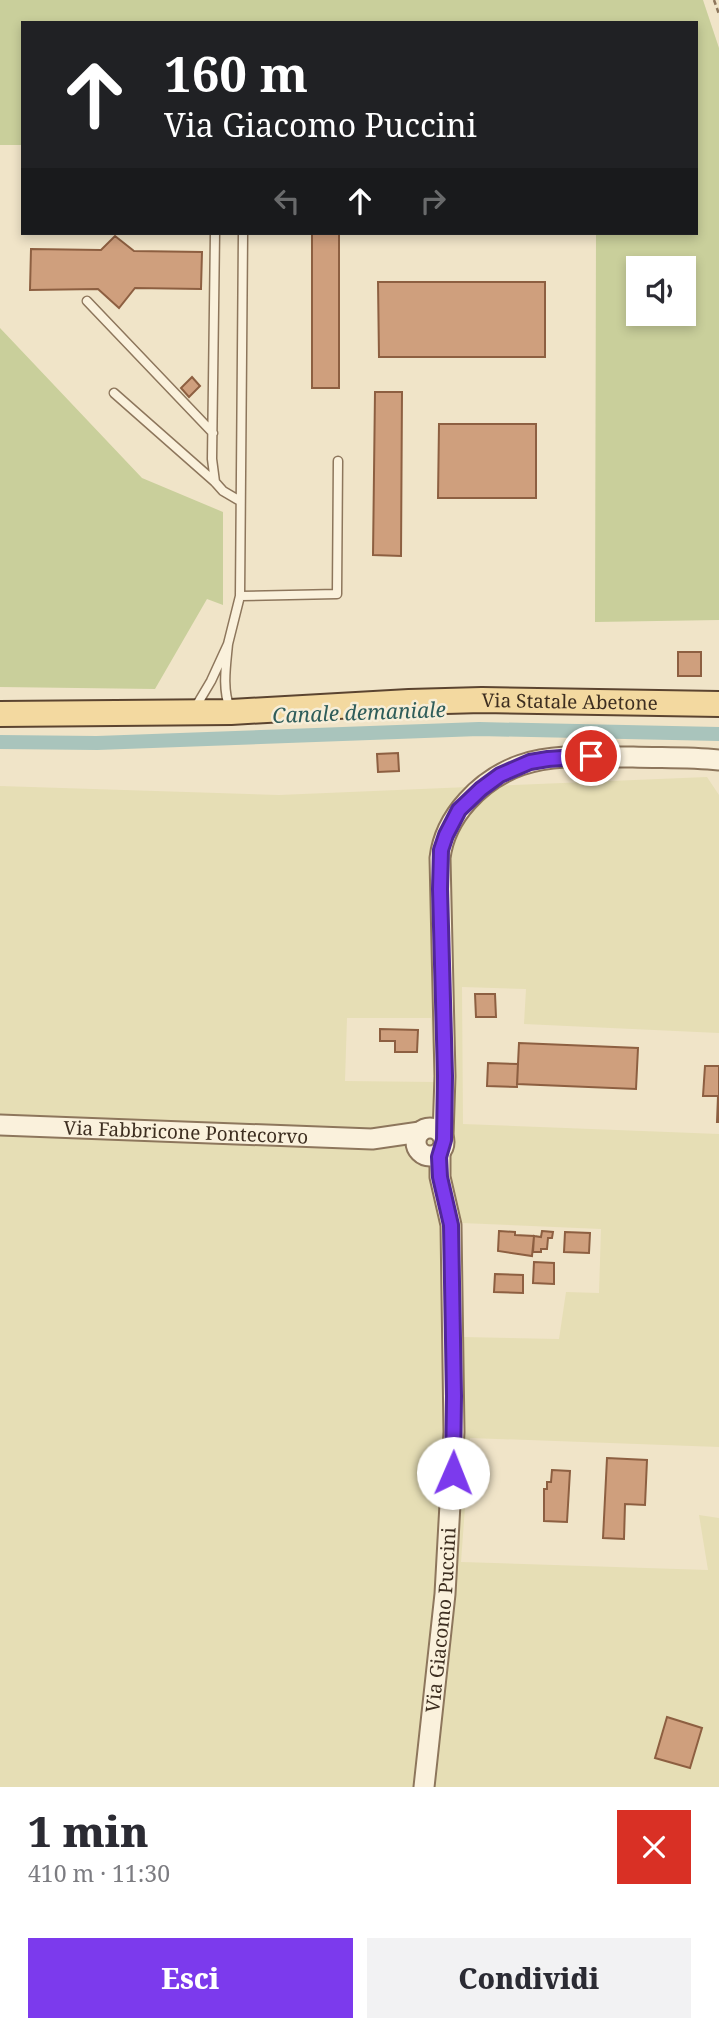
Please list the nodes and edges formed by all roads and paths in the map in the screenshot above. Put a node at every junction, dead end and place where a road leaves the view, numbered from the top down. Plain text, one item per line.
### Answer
1 (714, 0) edge
2 (719, 14) edge
3 (215, 235) edge
4 (243, 235) edge
5 (87, 301) dead end
6 (114, 393) dead end
7 (213, 433) junction
8 (338, 461) dead end
9 (215, 482) junction
10 (240, 500) junction
11 (240, 596) junction
12 (228, 644) junction
13 (719, 704) edge
14 (231, 712) junction
15 (191, 713) junction
16 (0, 714) edge
17 (719, 760) edge
18 (0, 1125) edge
19 (428, 1142) junction
20 (424, 1787) edge

1 - 2 path
3 - 7 lane
4 - 10 lane
5 - 7 lane
6 - 9 lane
7 - 9 lane
8 - 11 lane
9 - 10 lane
10 - 11 lane
11 - 12 lane
12 - 14 lane
12 - 15 lane
13 - 14 main road, Via Statale Abetone
14 - 15 main road, Via Statale Abetone
15 - 16 main road, Via Statale Abetone
17 - 19 street, Via Giacomo Puccini
18 - 19 street, Via Fabbricone Pontecorvo
19 - 20 street, Via Giacomo Puccini

